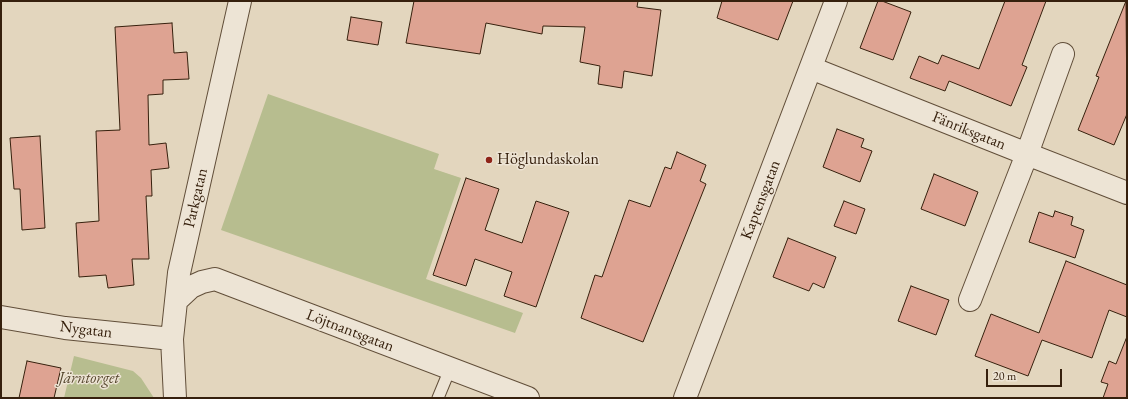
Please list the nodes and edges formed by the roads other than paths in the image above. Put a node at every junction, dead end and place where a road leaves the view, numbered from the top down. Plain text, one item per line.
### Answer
1 (240, 1) edge
2 (836, 1) edge
3 (1063, 54) dead end
4 (811, 68) junction
5 (1027, 154) junction
6 (1127, 193) edge
7 (970, 300) dead end
8 (176, 301) junction
9 (1, 317) edge
10 (172, 339) junction
11 (450, 369) junction
12 (175, 398) edge
13 (438, 398) edge
14 (528, 398) edge
15 (685, 398) edge

1 - 8 street, Parkgatan
2 - 4 street, Kaptensgatan
3 - 5 street
4 - 5 street, Fänriksgatan
4 - 15 street, Kaptensgatan
5 - 6 street, Fänriksgatan
5 - 7 street
8 - 10 street, Parkgatan
8 - 11 street, Löjtnantsgatan
9 - 10 street, Nygatan
10 - 12 street, Parkgatan
11 - 13 lane
11 - 14 street, Löjtnantsgatan

